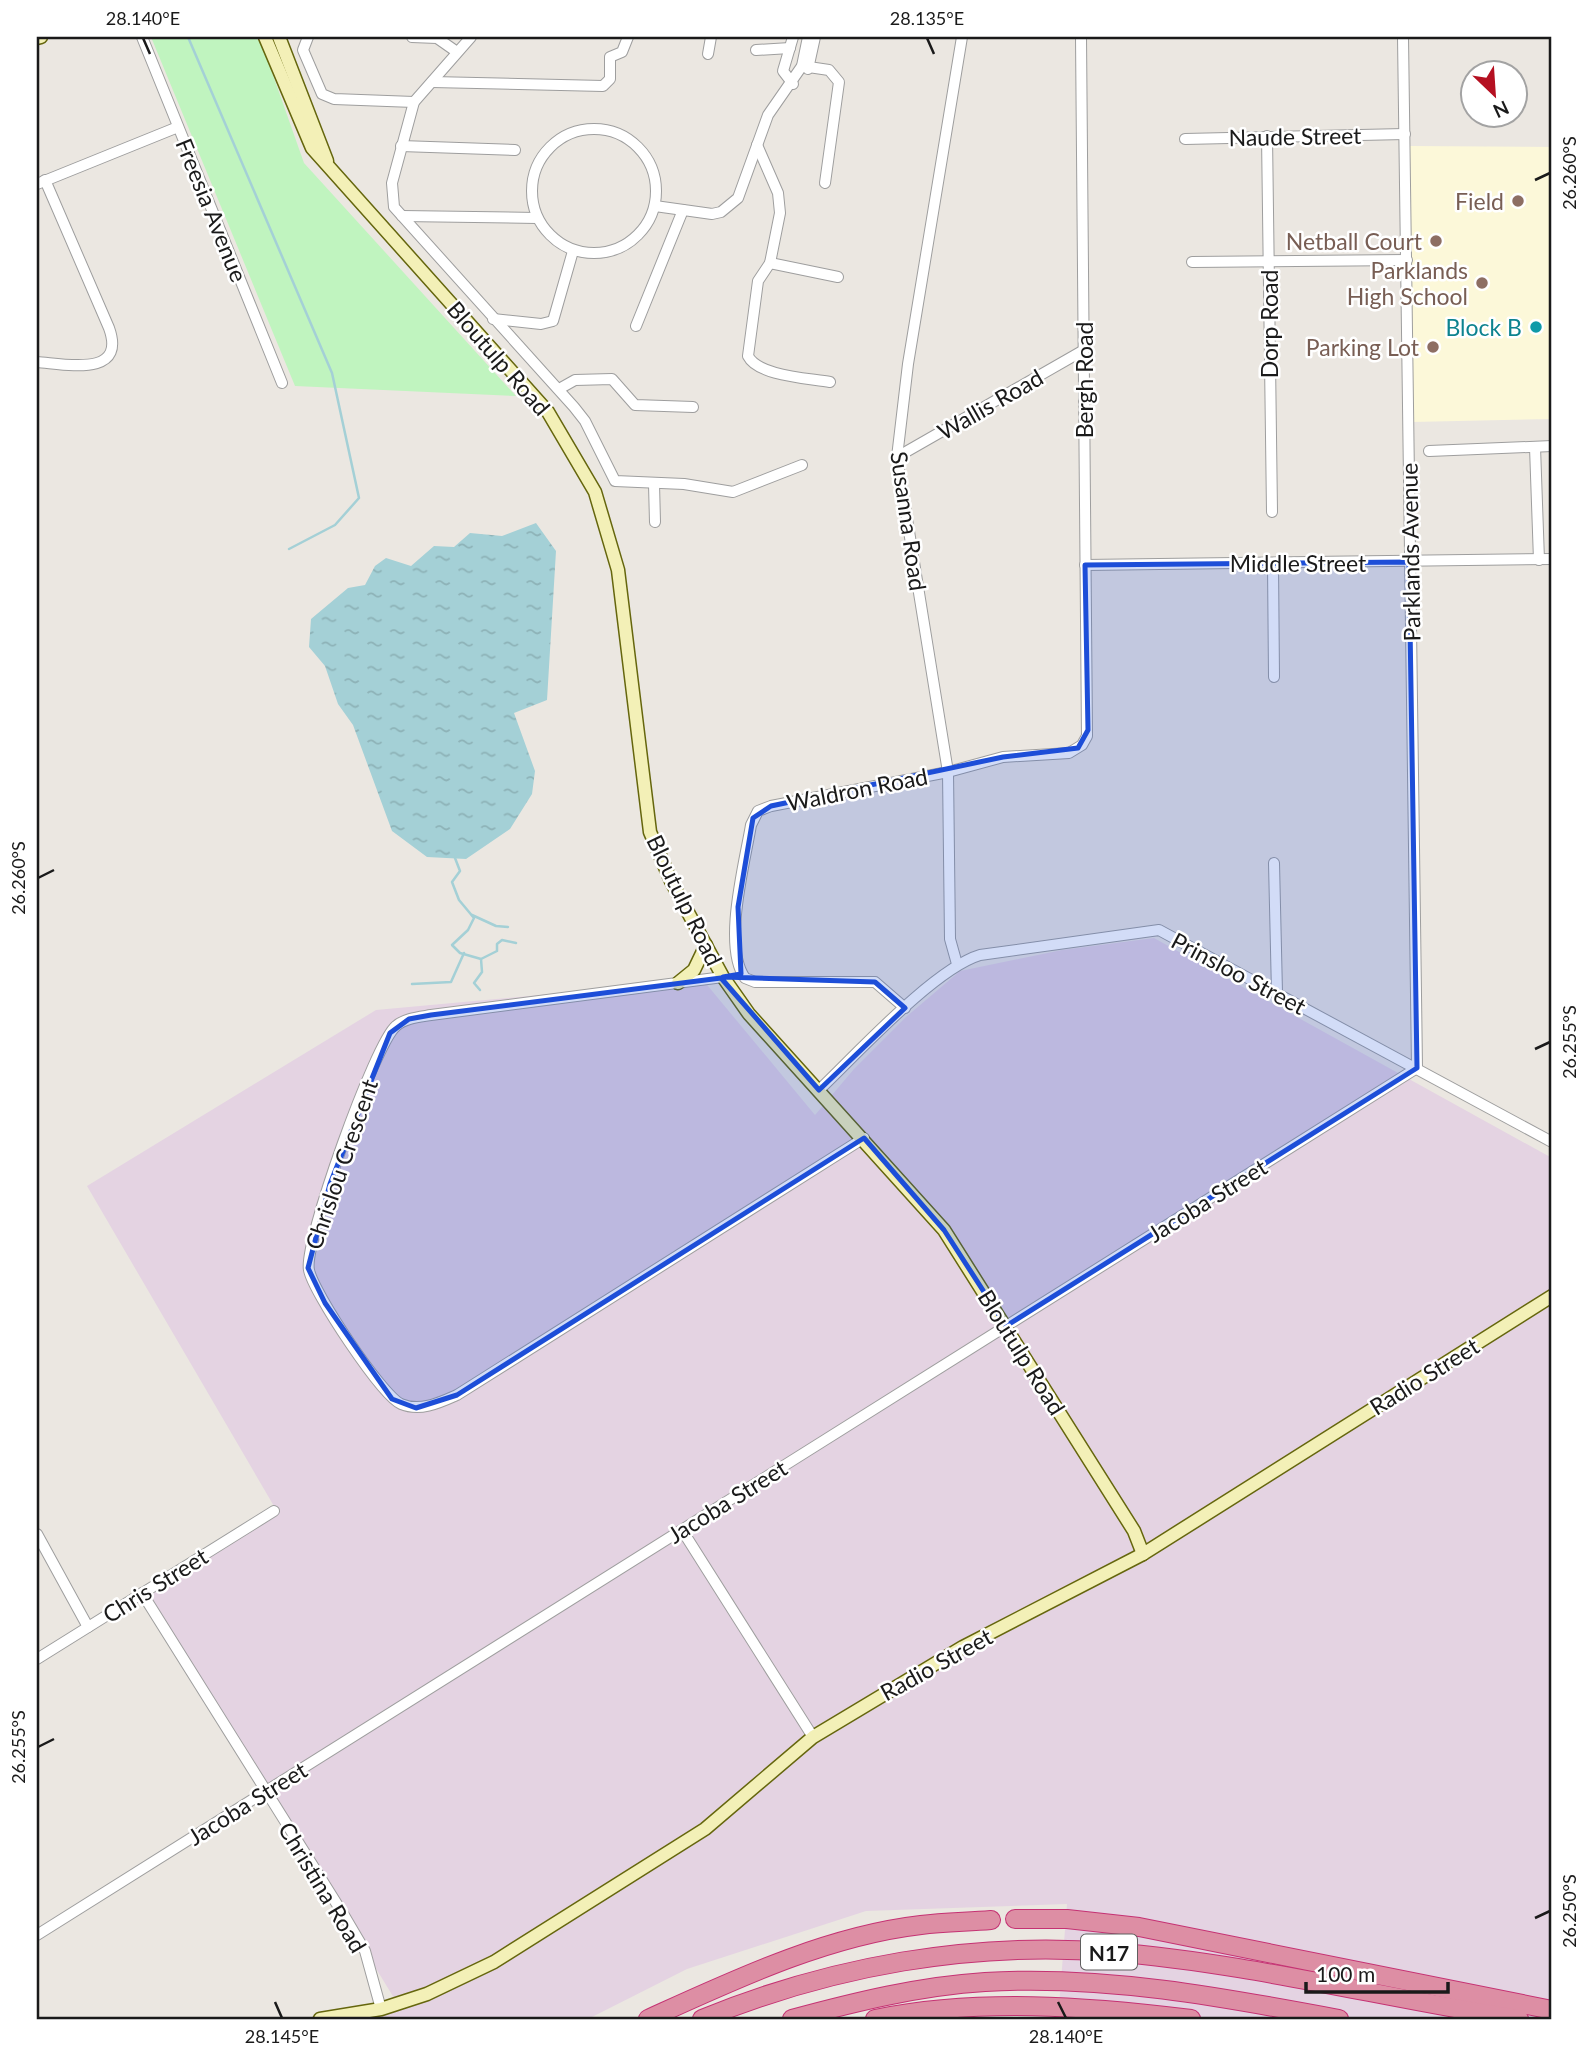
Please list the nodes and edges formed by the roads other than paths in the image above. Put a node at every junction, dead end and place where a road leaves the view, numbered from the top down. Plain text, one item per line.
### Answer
1 (142, 37) edge
2 (265, 37) edge
3 (308, 37) edge
4 (412, 37) edge
5 (471, 37) edge
6 (628, 37) edge
7 (711, 37) edge
8 (793, 37) edge
9 (808, 37) edge
10 (815, 37) edge
11 (962, 37) edge
12 (1081, 37) edge
13 (1403, 37) edge
14 (280, 39) edge
15 (790, 48) junction
16 (756, 50) dead end
17 (457, 52) junction
18 (708, 54) dead end
19 (449, 62) junction
20 (805, 67) junction
21 (457, 81) junction
22 (432, 82) junction
23 (790, 84) junction
24 (414, 102) junction
25 (178, 127) junction
26 (1405, 134) junction
27 (1267, 136) junction
28 (1185, 139) dead end
29 (757, 145) junction
30 (401, 146) junction
31 (515, 149) dead end
32 (329, 165) junction
33 (41, 182) edge
34 (825, 183) dead end
35 (655, 206) junction
36 (683, 210) junction
37 (402, 216) junction
38 (427, 216) junction
39 (537, 218) junction
40 (419, 235) junction
41 (573, 251) junction
42 (1406, 260) junction
43 (1192, 262) dead end
44 (1269, 262) junction
45 (770, 263) junction
46 (838, 277) dead end
47 (494, 319) junction
48 (636, 326) dead end
49 (1084, 350) junction
50 (37, 362) edge
51 (282, 383) dead end
52 (830, 383) dead end
53 (559, 389) junction
54 (693, 407) dead end
55 (1552, 446) edge
56 (1535, 447) junction
57 (1429, 451) dead end
58 (897, 457) junction
59 (802, 465) dead end
60 (654, 484) junction
61 (1272, 512) dead end
62 (655, 522) dead end
63 (1539, 559) junction
64 (1552, 559) edge
65 (1409, 562) junction
66 (1273, 564) junction
67 (1086, 565) junction
68 (1274, 677) dead end
69 (1088, 724) joint
70 (948, 772) junction
71 (1275, 863) dead end
72 (706, 945) junction
73 (957, 964) junction
74 (723, 977) junction
75 (678, 983) junction
76 (1277, 993) junction
77 (905, 1008) junction
78 (1417, 1068) junction
79 (820, 1090) junction
80 (864, 1138) junction
81 (1552, 1142) edge
82 (1552, 1296) edge
83 (1006, 1326) junction
84 (274, 1511) dead end
85 (682, 1530) junction
86 (37, 1534) edge
87 (1143, 1554) junction
88 (142, 1593) junction
89 (88, 1627) junction
90 (37, 1659) edge
91 (813, 1737) junction
92 (265, 1792) junction
93 (1015, 1919) dead end
94 (990, 1920) dead end
95 (37, 1935) edge
96 (380, 2008) junction
97 (1552, 2011) edge
98 (320, 2019) edge
99 (648, 2019) edge
100 (702, 2019) edge
101 (792, 2019) edge
102 (875, 2019) edge
103 (1191, 2019) edge
104 (1339, 2019) edge
105 (1519, 2019) edge

1 - 25 street, Freesia Avenue
2 - 32 street, Bloutulp Road
3 - 24 street
4 - 17 street
5 - 17 street
6 - 21 street
7 - 18 street
8 - 15 street
9 - 20 street
10 - 20 street
11 - 58 street, Susanna Road
12 - 49 street, Bergh Road
13 - 26 street, Parklands Avenue
14 - 32 street, Bloutulp Road
15 - 16 street
15 - 23 street
17 - 19 street
19 - 21 street
19 - 22 street
20 - 23 street
20 - 34 street
21 - 22 street
22 - 24 street
23 - 29 street
24 - 30 street
25 - 33 street
25 - 51 street, Freesia Avenue
26 - 27 street, Naude Street
26 - 42 street, Parklands Avenue
27 - 28 street, Naude Street
27 - 44 street, Dorp Road
29 - 36 street
29 - 45 street
30 - 31 street
30 - 37 street
32 - 72 street, Bloutulp Road
33 - 50 street
35 - 36 street
35 - 39 street
35 - 41 street
36 - 48 street
37 - 38 street
37 - 40 street
38 - 39 street
38 - 40 street
39 - 41 street
40 - 47 street
41 - 47 street
42 - 44 street
42 - 65 street, Parklands Avenue
43 - 44 street
44 - 61 street, Dorp Road
45 - 46 street
45 - 52 street
47 - 53 street
49 - 58 street, Wallis Road
49 - 67 street, Bergh Road
53 - 54 street
53 - 60 street
55 - 56 street
56 - 57 street
56 - 63 street
58 - 70 street, Susanna Road
59 - 60 street
60 - 62 street
63 - 64 street, Middle Street
63 - 65 street, Middle Street
65 - 66 street, Middle Street
65 - 78 street, Parklands Avenue
66 - 67 street, Middle Street
66 - 68 street
67 - 69 street, Bergh Road
69 - 70 street, Waldron Road
70 - 73 street, Susanna Road
70 - 77 street, Waldron Road
71 - 76 street
72 - 74 street, Bloutulp Road
72 - 75 street
73 - 76 street, Prinsloo Street
73 - 77 street, Prinsloo Street
74 - 75 street, Chrislou Crescent
74 - 79 street, Bloutulp Road
75 - 80 street, Chrislou Crescent
76 - 78 street, Prinsloo Street
77 - 79 street, Prinsloo Street
78 - 81 street, Prinsloo Street
78 - 83 street, Jacoba Street
79 - 80 street, Bloutulp Road
80 - 83 street, Bloutulp Road
82 - 87 street, Radio Street
83 - 85 street, Jacoba Street
83 - 87 street, Bloutulp Road
84 - 88 street, Chris Street
85 - 91 street
85 - 92 street, Jacoba Street
86 - 89 street
87 - 91 street, Radio Street
88 - 89 street, Chris Street
88 - 92 street, Christina Road
89 - 90 street, Chris Street
91 - 96 street, Radio Street
92 - 95 street, Jacoba Street
92 - 96 street, Christina Road
93 - 97 highway
94 - 99 highway
96 - 98 street, Radio Street
100 - 105 highway, N17
101 - 104 highway, N17
102 - 103 highway

